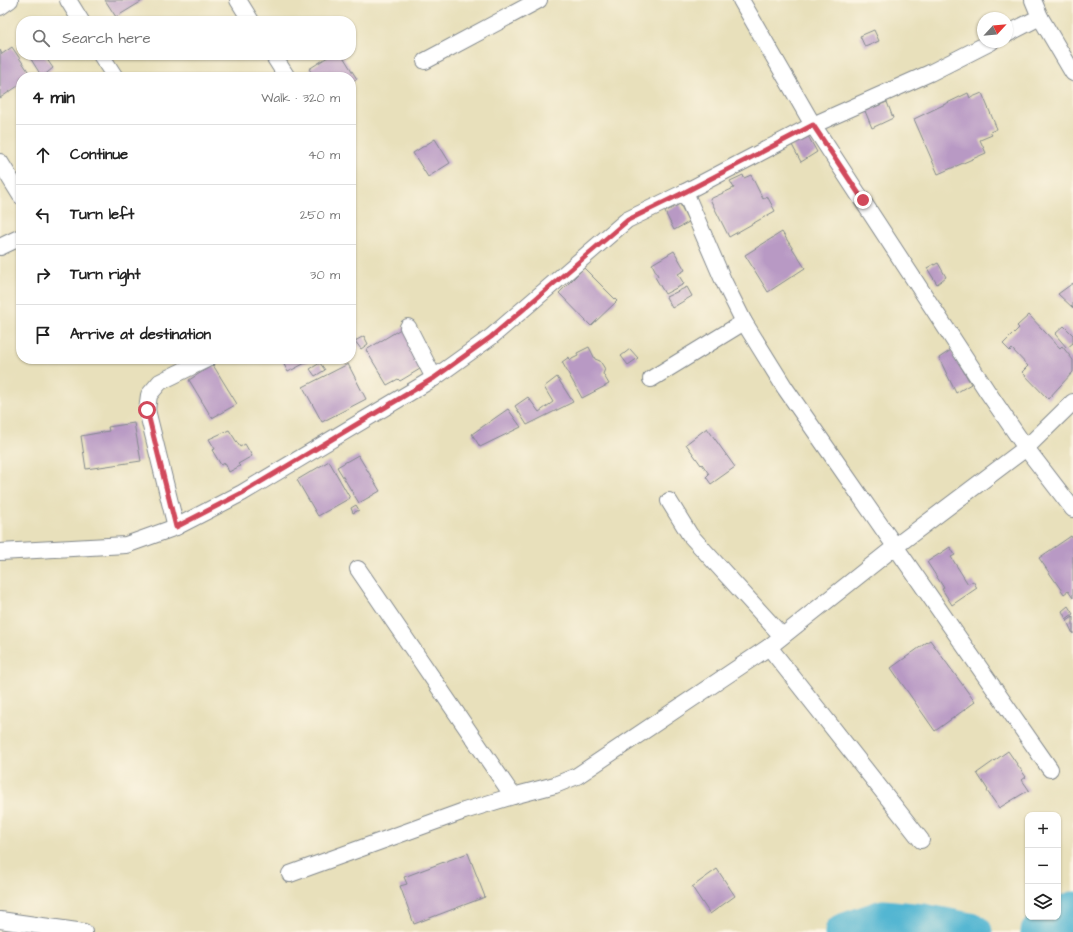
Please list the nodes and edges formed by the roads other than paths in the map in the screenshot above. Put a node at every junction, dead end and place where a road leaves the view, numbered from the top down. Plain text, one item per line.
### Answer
1 (10, 0) edge
2 (68, 0) edge
3 (238, 0) edge
4 (539, 0) edge
5 (741, 0) edge
6 (1033, 0) edge
7 (0, 7) edge
8 (77, 16) edge
9 (248, 16) edge
10 (1040, 17) junction
11 (1013, 31) edge
12 (980, 48) edge
13 (105, 60) edge
14 (276, 60) edge
15 (426, 61) dead end
16 (112, 72) edge
17 (284, 72) edge
18 (1073, 74) edge
19 (813, 125) junction
20 (0, 162) edge
21 (16, 188) edge
22 (685, 192) junction
23 (16, 239) edge
24 (0, 247) edge
25 (744, 322) junction
26 (408, 327) dead end
27 (197, 364) edge
28 (434, 378) junction
29 (651, 380) dead end
30 (1073, 402) edge
31 (1026, 448) junction
32 (669, 501) dead end
33 (1073, 509) edge
34 (176, 527) junction
35 (896, 546) junction
36 (0, 552) edge
37 (358, 569) dead end
38 (782, 636) junction
39 (769, 647) junction
40 (1050, 769) dead end
41 (513, 796) junction
42 (921, 840) dead end
43 (290, 874) dead end
44 (0, 920) edge
45 (84, 932) edge

1 - 7 street
2 - 8 street
3 - 9 street
4 - 15 street
5 - 19 street
6 - 10 street
10 - 11 street
10 - 18 street
12 - 19 street
13 - 16 street
14 - 17 street
19 - 22 street
19 - 31 street
20 - 21 street
22 - 25 street
22 - 28 street
23 - 24 street
25 - 29 street
25 - 35 street
26 - 28 street
27 - 34 street
28 - 34 street
30 - 31 street
31 - 33 street
31 - 35 street
32 - 38 street
34 - 36 street
35 - 38 street
35 - 40 street
37 - 41 street
38 - 39 street
39 - 41 street
39 - 42 street
41 - 43 street
44 - 45 street

